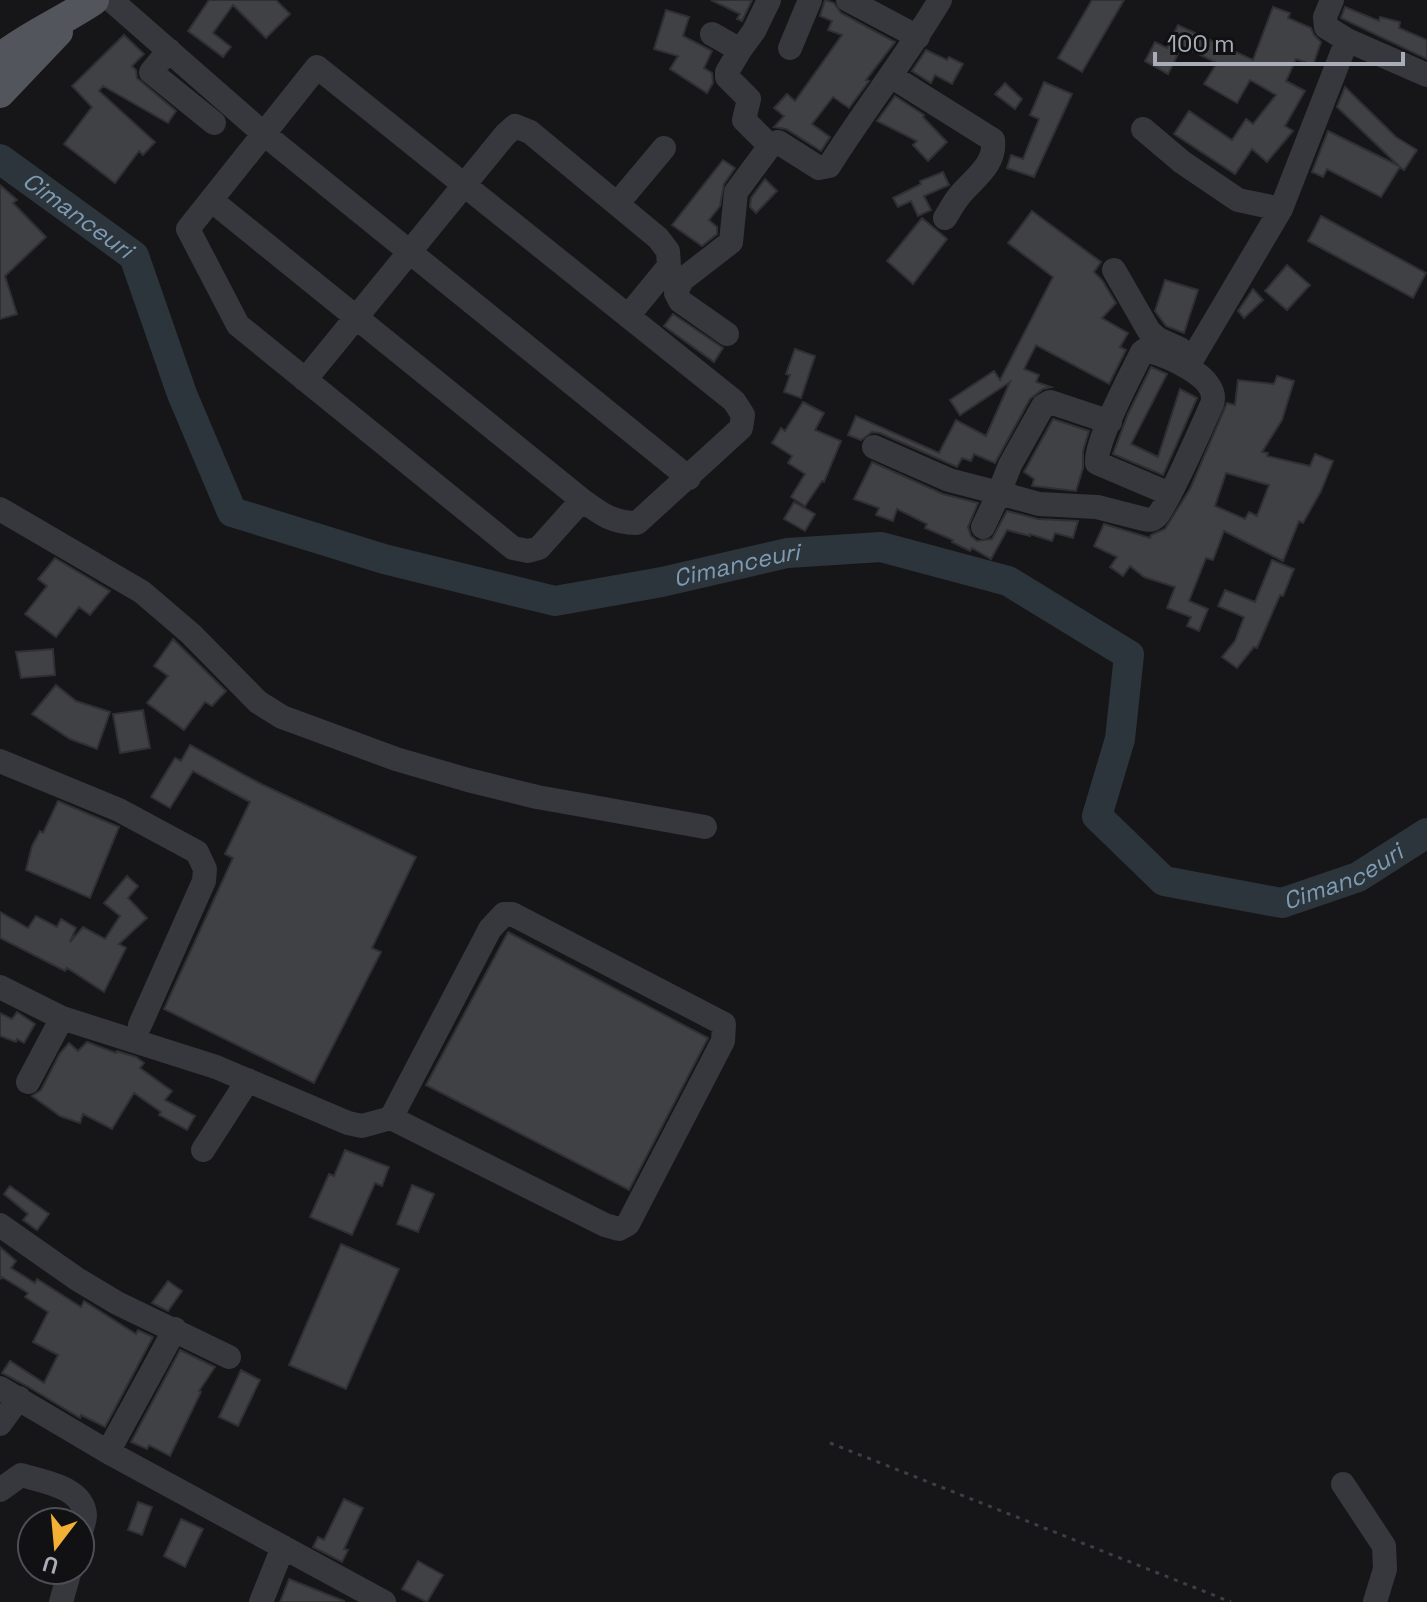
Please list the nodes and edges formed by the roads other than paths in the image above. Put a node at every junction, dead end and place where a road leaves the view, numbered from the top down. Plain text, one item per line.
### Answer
1 (111, 0) edge
2 (769, 0) edge
3 (810, 0) edge
4 (848, 0) edge
5 (940, 0) edge
6 (1332, 0) edge
7 (83, 7) edge
8 (712, 34) dead end
9 (918, 37) junction
10 (1347, 40) junction
11 (790, 48) dead end
12 (169, 50) junction
13 (740, 50) junction
14 (0, 58) edge
15 (1427, 75) edge
16 (891, 76) junction
17 (0, 93) edge
18 (214, 123) dead end
19 (1143, 129) dead end
20 (264, 134) junction
21 (770, 146) junction
22 (664, 148) dead end
23 (464, 185) junction
24 (211, 200) junction
25 (617, 204) junction
26 (1281, 209) junction
27 (945, 218) dead end
28 (408, 253) junction
29 (1114, 270) dead end
30 (628, 316) junction
31 (356, 317) junction
32 (727, 334) dead end
33 (1191, 360) junction
34 (305, 380) junction
35 (1110, 422) junction
36 (874, 447) dead end
37 (689, 478) junction
38 (999, 493) junction
39 (1170, 494) junction
40 (582, 500) junction
41 (0, 509) edge
42 (983, 527) dead end
43 (0, 761) edge
44 (705, 827) dead end
45 (0, 987) edge
46 (62, 1018) junction
47 (140, 1025) dead end
48 (248, 1080) junction
49 (28, 1082) dead end
50 (391, 1118) junction
51 (203, 1150) dead end
52 (0, 1225) edge
53 (175, 1329) junction
54 (229, 1357) dead end
55 (9, 1393) edge
56 (0, 1424) edge
57 (108, 1452) junction
58 (1343, 1484) dead end
59 (0, 1490) edge
60 (82, 1506) edge
61 (283, 1547) junction
62 (261, 1602) edge
63 (384, 1602) edge
64 (1375, 1602) edge

1 - 12 street
2 - 13 street
3 - 11 street
4 - 9 street
5 - 9 street
6 - 10 street
7 - 14 main road
7 - 17 main road
8 - 13 street
9 - 16 street
10 - 15 street
10 - 26 street
12 - 18 street
12 - 20 street
13 - 21 street
16 - 21 street
16 - 27 street
19 - 26 street
20 - 23 street
20 - 24 street
20 - 28 street
21 - 32 street
22 - 25 street
23 - 25 street
23 - 28 street
23 - 30 street
24 - 31 street
24 - 34 street
25 - 30 street
26 - 33 street
28 - 31 street
28 - 37 street
29 - 33 street
30 - 37 street
31 - 34 street
31 - 40 street
33 - 35 street
33 - 39 street
34 - 40 street
35 - 38 street
35 - 39 street
36 - 38 street
37 - 40 street
38 - 39 street
38 - 42 street
41 - 44 street
43 - 47 street
45 - 46 street
46 - 48 street
46 - 49 street
48 - 50 street
48 - 51 street
50 - 50 street
52 - 53 street
53 - 54 street
53 - 57 street
55 - 56 street
55 - 57 street
57 - 61 street
58 - 64 street
59 - 60 street
61 - 62 street
61 - 63 street

